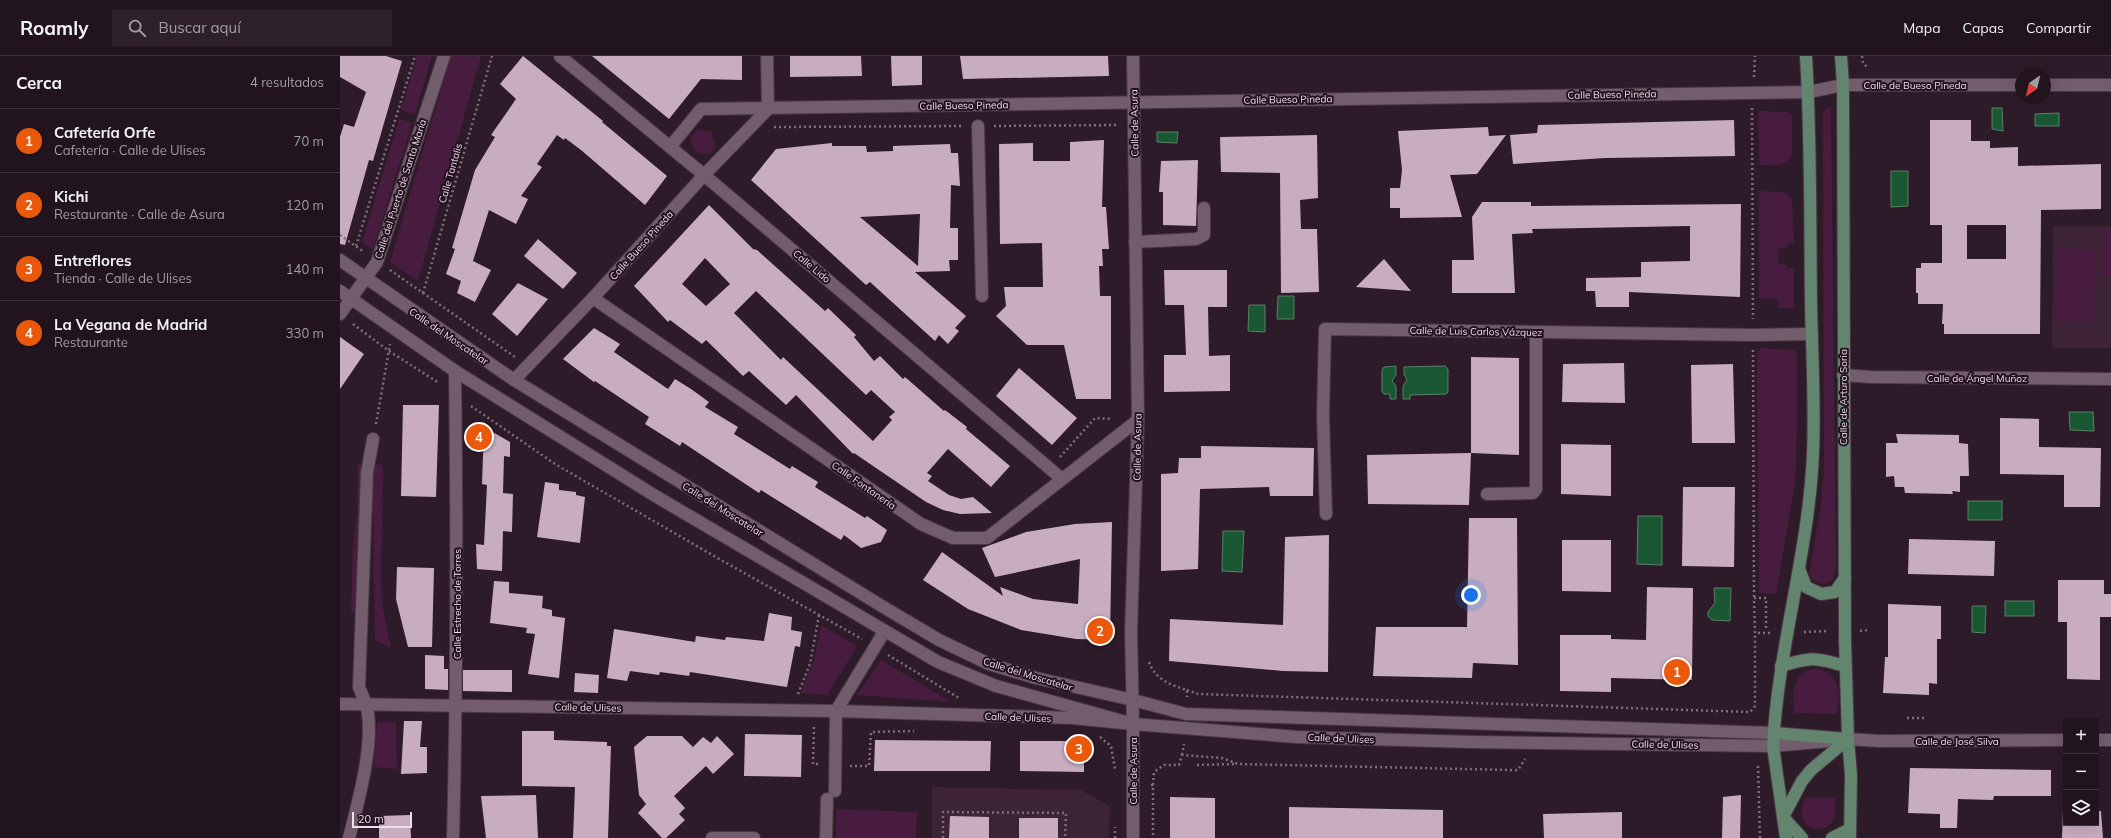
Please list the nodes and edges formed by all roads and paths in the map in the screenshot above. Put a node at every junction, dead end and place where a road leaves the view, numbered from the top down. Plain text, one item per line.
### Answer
1 (415, 56) edge
2 (444, 56) edge
3 (492, 56) edge
4 (560, 56) edge
5 (767, 56) edge
6 (1133, 56) edge
7 (1755, 56) edge
8 (1806, 56) edge
9 (1841, 56) edge
10 (1843, 85) junction
11 (2015, 85) edge
12 (2051, 85) edge
13 (2111, 86) edge
14 (1754, 92) junction
15 (1809, 92) junction
16 (1134, 101) junction
17 (768, 109) junction
18 (978, 126) dead end
19 (670, 147) junction
20 (704, 175) junction
21 (1204, 208) dead end
22 (340, 235) edge
23 (1135, 242) junction
24 (356, 246) junction
25 (340, 260) edge
26 (377, 262) junction
27 (366, 279) junction
28 (340, 291) edge
29 (423, 294) junction
30 (982, 296) dead end
31 (593, 298) junction
32 (351, 299) junction
33 (340, 314) edge
34 (352, 324) dead end
35 (393, 328) junction
36 (1536, 332) junction
37 (1812, 334) junction
38 (389, 351) junction
39 (528, 366) junction
40 (455, 371) junction
41 (1843, 375) junction
42 (2111, 379) edge
43 (514, 380) junction
44 (436, 381) dead end
45 (379, 407) dead end
46 (1138, 420) junction
47 (373, 439) dead end
48 (1062, 479) junction
49 (1488, 494) dead end
50 (1326, 514) dead end
51 (1800, 571) junction
52 (1845, 578) junction
53 (1766, 606) dead end
54 (819, 615) dead end
55 (1766, 628) dead end
56 (884, 632) junction
57 (1754, 633) dead end
58 (1781, 666) junction
59 (1845, 666) junction
60 (1187, 690) dead end
61 (805, 697) dead end
62 (1133, 700) junction
63 (340, 704) edge
64 (366, 704) junction
65 (456, 706) junction
66 (836, 711) junction
67 (1907, 718) dead end
68 (1925, 718) dead end
69 (1133, 724) junction
70 (814, 725) dead end
71 (918, 731) dead end
72 (1774, 733) junction
73 (1848, 739) junction
74 (2063, 740) edge
75 (2099, 740) edge
76 (2111, 740) edge
77 (1773, 746) junction
78 (1527, 757) dead end
79 (1758, 762) dead end
80 (835, 764) junction
81 (1238, 764) junction
82 (1197, 765) dead end
83 (1153, 786) dead end
84 (1783, 817) junction
85 (1850, 834) edge
86 (349, 838) edge
87 (453, 838) edge
88 (712, 838) edge
89 (754, 838) edge
90 (826, 838) edge
91 (943, 838) edge
92 (1065, 838) edge
93 (1133, 838) edge
94 (1760, 838) edge
95 (1786, 838) edge
96 (1802, 838) edge
97 (1832, 838) edge

1 - 24 path
2 - 26 street, Calle del Puerto de Santa María
3 - 29 path, Calle Tantalis
4 - 19 street, Calle Lido
5 - 17 street
6 - 16 street, Calle de Asura
7 - 14 path
8 - 15 main road
9 - 10 main road, Calle de Arturo Soria
10 - 11 street, Calle de Bueso Pineda
10 - 15 street, Calle de Bueso Pineda
10 - 41 main road, Calle de Arturo Soria
12 - 13 street
14 - 15 street, Calle Bueso Pineda
14 - 16 street, Calle Bueso Pineda
15 - 37 main road
16 - 17 street, Calle Bueso Pineda
16 - 23 street, Calle de Asura
17 - 19 street, Calle Bueso Pineda
17 - 20 street, Calle Bueso Pineda
18 - 30 street
19 - 20 street, Calle Lido
20 - 31 street, Calle Bueso Pineda
20 - 48 street, Calle Lido
21 - 23 street
22 - 24 path
23 - 46 street, Calle de Asura
24 - 26 path
25 - 27 street, Calle del Moscatelar
26 - 27 street, Calle del Puerto de Santa María
26 - 29 path
27 - 32 street, Calle del Puerto de Santa María
27 - 43 street, Calle del Moscatelar
28 - 32 street, Calle del Moscatelar
29 - 39 path
31 - 39 street, Calle Bueso Pineda
31 - 48 street, Calle Fontanería
32 - 33 street, Calle del Puerto de Santa María
32 - 35 street, Calle del Moscatelar
34 - 38 path
35 - 38 path
35 - 40 street, Calle del Moscatelar
36 - 37 street, Calle de Luis Carlos Vázquez
36 - 49 street
36 - 50 street, Calle de Luis Carlos Vázquez
37 - 51 main road
38 - 44 path
38 - 45 path
39 - 43 street, Calle Bueso Pineda
40 - 56 street, Calle del Moscatelar
40 - 65 street, Calle Estrecho de Torres
41 - 42 street, Calle de Ángel Muñoz
41 - 52 main road, Calle de Arturo Soria
43 - 62 street, Calle del Moscatelar
46 - 48 street, Calle Fontanería
46 - 62 street, Calle de Asura
47 - 64 street
51 - 52 main road
51 - 58 main road
52 - 59 main road, Calle de Arturo Soria
53 - 55 path
54 - 61 path
56 - 66 street
56 - 69 street, Calle del Moscatelar
57 - 60 path
58 - 59 main road
58 - 72 main road
59 - 73 main road, Calle de Arturo Soria
62 - 69 street, Calle de Asura
62 - 72 street, Calle de Ulises
63 - 64 street, Calle de Ulises
64 - 65 street, Calle de Ulises
64 - 86 street
65 - 66 street, Calle de Ulises
65 - 87 street, Calle Estrecho de Torres
66 - 69 street, Calle de Ulises
66 - 80 street
67 - 68 path
69 - 77 street, Calle de Ulises
69 - 93 street, Calle de Asura
70 - 80 path
71 - 80 path
72 - 73 main road
72 - 77 main road
73 - 74 street, Calle de José Silva
73 - 77 street, Calle de Ulises
73 - 84 main road
73 - 85 main road, Calle de Arturo Soria
75 - 76 street
77 - 84 main road
78 - 81 path
79 - 94 path
80 - 90 street
81 - 82 path
81 - 83 path
84 - 95 main road
84 - 96 main road
85 - 97 main road, Calle de Arturo Soria
88 - 89 street
91 - 92 path

